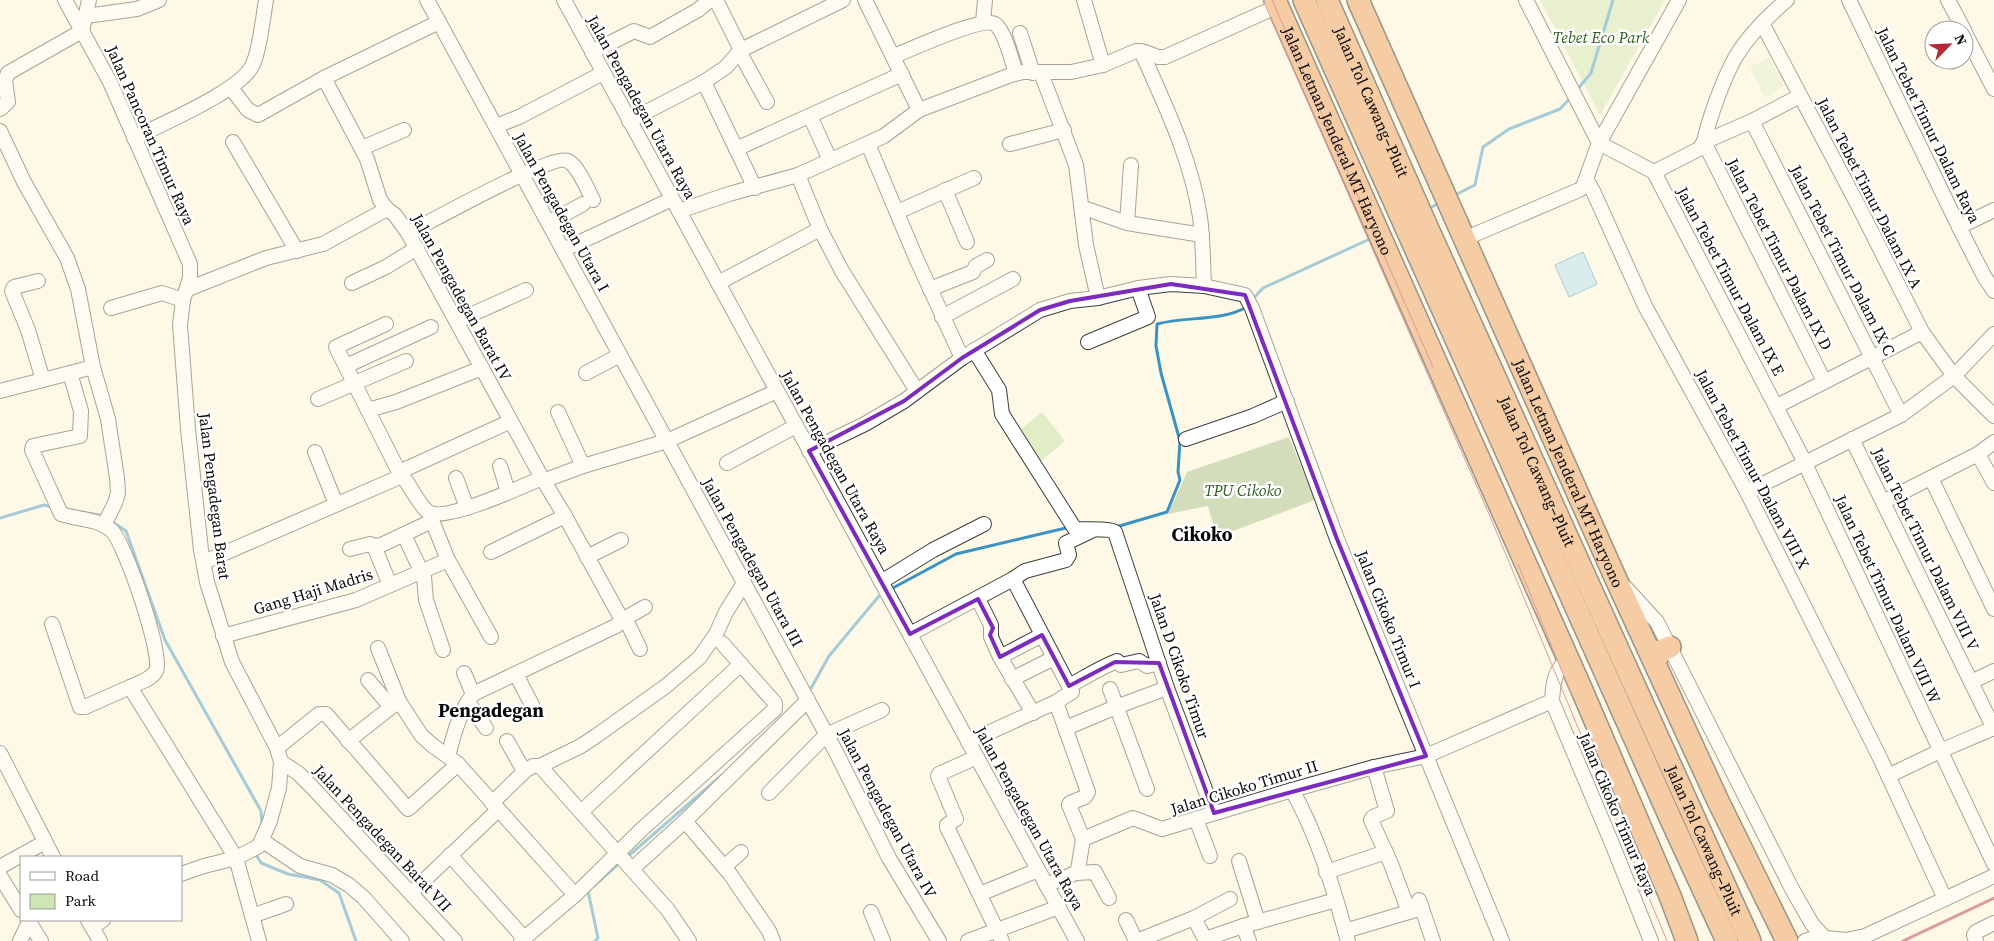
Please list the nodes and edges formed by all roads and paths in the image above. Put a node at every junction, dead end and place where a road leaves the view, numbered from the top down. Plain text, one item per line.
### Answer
1 (65, 0) edge
2 (89, 0) edge
3 (159, 0) edge
4 (266, 0) edge
5 (427, 0) edge
6 (564, 0) edge
7 (710, 0) edge
8 (716, 0) edge
9 (843, 0) edge
10 (865, 0) edge
11 (984, 0) edge
12 (1084, 0) edge
13 (1304, 0) edge
14 (1327, 0) edge
15 (1358, 0) edge
16 (1526, 0) edge
17 (1679, 0) edge
18 (1787, 0) edge
19 (1849, 0) edge
20 (1948, 0) edge
21 (1277, 3) edge
22 (86, 16) junction
23 (1959, 20) edge
24 (439, 22) junction
25 (983, 22) junction
26 (1762, 23) junction
27 (82, 31) junction
28 (1020, 33) dead end
29 (1974, 50) edge
30 (740, 51) junction
31 (1141, 51) junction
32 (592, 52) junction
33 (894, 56) junction
34 (1103, 65) junction
35 (3, 73) edge
36 (603, 73) junction
37 (1016, 73) junction
38 (1037, 73) junction
39 (902, 74) junction
40 (324, 78) junction
41 (704, 82) junction
42 (231, 88) junction
43 (1994, 89) edge
44 (1800, 96) junction
45 (767, 102) dead end
46 (0, 109) edge
47 (918, 110) junction
48 (810, 116) junction
49 (629, 121) junction
50 (1752, 121) junction
51 (496, 126) junction
52 (404, 130) dead end
53 (1064, 130) junction
54 (0, 131) edge
55 (134, 138) junction
56 (233, 142) dead end
57 (1704, 142) junction
58 (1599, 143) junction
59 (868, 144) junction
60 (1010, 144) dead end
61 (362, 148) junction
62 (736, 149) junction
63 (830, 160) junction
64 (1131, 165) dead end
65 (1654, 172) junction
66 (522, 175) junction
67 (798, 176) junction
68 (974, 178) dead end
69 (1586, 179) junction
70 (755, 188) junction
71 (945, 190) junction
72 (1401, 195) junction
73 (675, 205) junction
74 (1081, 207) junction
75 (387, 209) junction
76 (1994, 210) edge
77 (897, 212) junction
78 (548, 223) junction
79 (1127, 223) junction
80 (1959, 227) junction
81 (820, 229) junction
82 (408, 233) junction
83 (1419, 233) junction
84 (1202, 235) junction
85 (1464, 239) junction
86 (967, 242) dead end
87 (417, 248) junction
88 (563, 250) junction
89 (297, 251) junction
90 (987, 260) dead end
91 (1013, 279) dead end
92 (38, 281) dead end
93 (352, 283) dead end
94 (718, 283) junction
95 (1204, 286) junction
96 (1138, 288) junction
97 (930, 289) junction
98 (526, 290) dead end
99 (1994, 291) edge
100 (185, 294) junction
101 (1098, 298) junction
102 (112, 308) dead end
103 (942, 317) junction
104 (457, 321) junction
105 (386, 324) dead end
106 (431, 327) dead end
107 (1922, 332) junction
108 (1994, 334) edge
109 (1088, 342) dead end
110 (974, 350) junction
111 (620, 356) junction
112 (1873, 357) junction
113 (962, 358) junction
114 (406, 361) dead end
115 (346, 366) junction
116 (93, 367) junction
117 (482, 368) junction
118 (586, 372) dead end
119 (70, 373) junction
120 (1954, 376) junction
121 (42, 380) junction
122 (1824, 381) junction
123 (355, 384) junction
124 (777, 390) junction
125 (0, 391) edge
126 (917, 391) junction
127 (318, 399) dead end
128 (1287, 401) junction
129 (1777, 406) junction
130 (368, 410) junction
131 (558, 412) dead end
132 (1902, 415) junction
133 (1994, 416) edge
134 (511, 421) junction
135 (796, 426) junction
136 (1186, 439) dead end
137 (1852, 439) junction
138 (667, 441) junction
139 (1994, 442) edge
140 (809, 451) junction
141 (315, 452) dead end
142 (1978, 454) junction
143 (1804, 462) junction
144 (727, 463) dead end
145 (500, 466) dead end
146 (583, 466) junction
147 (400, 474) junction
148 (456, 478) dead end
149 (1931, 478) junction
150 (543, 480) junction
151 (1994, 484) edge
152 (508, 492) junction
153 (1747, 492) junction
154 (1883, 502) junction
155 (336, 504) junction
156 (467, 508) junction
157 (565, 516) junction
158 (431, 517) junction
159 (108, 518) junction
160 (984, 524) dead end
161 (1094, 530) junction
162 (404, 535) junction
163 (621, 540) dead end
164 (374, 546) junction
165 (350, 549) dead end
166 (491, 552) dead end
167 (587, 557) junction
168 (448, 560) junction
169 (204, 562) junction
170 (421, 572) junction
171 (1616, 577) junction
172 (1012, 579) junction
173 (744, 583) junction
174 (390, 585) junction
175 (885, 589) junction
176 (978, 599) junction
177 (645, 607) dead end
178 (1994, 609) edge
179 (622, 620) junction
180 (52, 624) dead end
181 (910, 634) junction
182 (1042, 635) junction
183 (223, 636) junction
184 (491, 637) dead end
185 (722, 644) dead end
186 (1670, 647) junction
187 (378, 648) dead end
188 (640, 649) dead end
189 (443, 650) dead end
190 (1000, 657) junction
191 (1054, 658) junction
192 (1568, 659) junction
193 (1159, 663) junction
194 (1655, 663) junction
195 (741, 664) junction
196 (1994, 671) edge
197 (464, 672) dead end
198 (516, 674) junction
199 (368, 680) dead end
200 (1012, 680) junction
201 (1971, 682) junction
202 (130, 687) junction
203 (1168, 688) junction
204 (1581, 688) junction
205 (1070, 689) junction
206 (1110, 689) dead end
207 (805, 696) junction
208 (471, 698) junction
209 (1552, 701) junction
210 (1056, 702) junction
211 (394, 703) junction
212 (532, 705) dead end
213 (1116, 707) junction
214 (882, 710) dead end
215 (1033, 714) junction
216 (486, 728) dead end
217 (1066, 728) junction
218 (1994, 728) edge
219 (826, 735) junction
220 (348, 740) junction
221 (507, 741) dead end
222 (968, 742) junction
223 (277, 748) junction
224 (1940, 751) junction
225 (0, 753) edge
226 (1426, 756) junction
227 (977, 757) junction
228 (453, 760) junction
229 (281, 762) junction
230 (540, 766) junction
231 (1374, 767) junction
232 (524, 771) junction
233 (1888, 776) junction
234 (1147, 789) dead end
235 (1292, 790) junction
236 (770, 793) dead end
237 (495, 806) junction
238 (581, 812) junction
239 (1214, 813) junction
240 (1196, 819) junction
241 (685, 821) junction
242 (1672, 822) junction
243 (1082, 839) junction
244 (45, 842) junction
245 (251, 850) junction
246 (741, 852) dead end
247 (1386, 852) junction
248 (450, 855) junction
249 (53, 856) edge
250 (1210, 856) dead end
251 (625, 861) junction
252 (1239, 861) dead end
253 (1994, 864) edge
254 (0, 867) edge
255 (724, 867) junction
256 (1038, 870) junction
257 (1326, 872) junction
258 (1076, 873) junction
259 (182, 874) edge
260 (0, 876) edge
261 (1994, 876) edge
262 (1046, 885) junction
263 (411, 893) junction
264 (575, 894) junction
265 (980, 894) junction
266 (1109, 898) dead end
267 (1230, 899) dead end
268 (1945, 899) junction
269 (1336, 900) junction
270 (286, 904) dead end
271 (1417, 906) junction
272 (1059, 907) junction
273 (20, 908) edge
274 (871, 912) dead end
275 (252, 916) junction
276 (1194, 918) junction
277 (1126, 920) dead end
278 (28, 921) edge
279 (94, 922) edge
280 (1258, 922) junction
281 (1994, 923) edge
282 (1812, 924) junction
283 (1244, 926) junction
284 (1000, 936) edge
285 (1346, 936) edge
286 (1824, 937) junction
287 (522, 939) edge
288 (1795, 939) edge
289 (20, 941) edge
290 (41, 941) edge
291 (100, 941) edge
292 (260, 941) edge
293 (402, 941) edge
294 (455, 941) edge
295 (689, 941) edge
296 (773, 941) edge
297 (883, 941) edge
298 (939, 941) edge
299 (968, 941) edge
300 (1077, 941) edge
301 (1136, 941) edge
302 (1249, 941) edge
303 (1433, 941) edge
304 (1502, 941) edge
305 (1651, 941) edge
306 (1687, 941) edge
307 (1717, 941) edge
308 (1727, 941) edge
309 (1750, 941) edge
310 (1976, 941) edge

1 - 27 street, Jalan Pancoran Timur Raya
2 - 22 street
3 - 22 street
4 - 42 street
5 - 24 street, Jalan Pengadegan Utara I
6 - 32 street, Jalan Pengadegan Utara Raya
7 - 32 street
8 - 30 street
9 - 30 street
10 - 33 street
11 - 25 street
12 - 34 street
13 - 72 highway, Jalan Tol Cawang–Pluit
14 - 72 highway, Jalan Tol Cawang–Pluit
15 - 85 highway, Jalan Letnan Jenderal MT Haryono
16 - 58 street
17 - 58 street
18 - 26 street
19 - 80 street, Jalan Tebet Timur Dalam Raya
20 - 23 street
21 - 31 street
21 - 192 highway, Jalan Letnan Jenderal MT Haryono
22 - 27 street
24 - 40 street
24 - 51 street, Jalan Pengadegan Utara I
25 - 33 street
25 - 37 street
26 - 44 street, Jalan Tebet Timur Dalam IX A
26 - 57 street
27 - 35 street
27 - 55 street, Jalan Pancoran Timur Raya
28 - 38 street
29 - 43 street
30 - 41 street
30 - 45 street
31 - 34 street
31 - 84 street
32 - 36 street, Jalan Pengadegan Utara Raya
33 - 39 street
34 - 38 street
35 - 46 street
36 - 49 street, Jalan Pengadegan Utara Raya
36 - 51 street
37 - 38 street
37 - 47 street
38 - 53 street
39 - 47 street
39 - 48 street
40 - 42 street
40 - 61 street, Jalan Pengadegan Barat IV
41 - 49 street
41 - 62 street
42 - 55 street
44 - 50 street
44 - 107 street, Jalan Tebet Timur Dalam IX A
47 - 59 street
48 - 62 street
48 - 63 street
49 - 73 street, Jalan Pengadegan Utara Raya
50 - 57 street
50 - 112 street, Jalan Tebet Timur Dalam IX C
51 - 66 street, Jalan Pengadegan Utara I
52 - 61 street
53 - 60 street
53 - 74 street
54 - 116 street
55 - 100 street, Jalan Pancoran Timur Raya
56 - 89 street
57 - 65 street
57 - 122 street, Jalan Tebet Timur Dalam IX D
58 - 65 street
58 - 69 street
59 - 63 street
59 - 77 street
61 - 75 street, Jalan Pengadegan Barat IV
62 - 70 street
63 - 67 street
64 - 79 street
65 - 129 street, Jalan Tebet Timur Dalam IX E
66 - 78 street, Jalan Pengadegan Utara I
66 - 78 street
66 - 82 street
67 - 70 street
67 - 81 street
68 - 71 street
69 - 85 street
69 - 153 street, Jalan Tebet Timur Dalam VIII X
70 - 73 street
71 - 77 street
71 - 86 street
72 - 83 highway, Jalan Tol Cawang–Pluit
73 - 88 street
73 - 94 street, Jalan Pengadegan Utara Raya
74 - 79 street
74 - 101 street
75 - 82 street, Jalan Pengadegan Barat IV
75 - 89 street
76 - 80 street
77 - 97 street
78 - 88 street, Jalan Pengadegan Utara I
79 - 84 street
80 - 99 street, Jalan Tebet Timur Dalam Raya
81 - 94 street
81 - 126 street
82 - 87 street, Jalan Pengadegan Barat IV
83 - 242 highway, Jalan Tol Cawang–Pluit
83 - 309 highway, Jalan Tol Cawang–Pluit
84 - 95 street
85 - 171 highway, Jalan Letnan Jenderal MT Haryono
87 - 93 street
87 - 104 street, Jalan Pengadegan Barat IV
88 - 111 street, Jalan Pengadegan Utara I
89 - 100 street
90 - 97 street
91 - 103 street
92 - 121 street
94 - 124 street, Jalan Pengadegan Utara Raya
95 - 96 street
95 - 128 street, Jalan Cikoko Timur I
96 - 101 street
96 - 109 street
97 - 103 street
98 - 104 street
100 - 102 street
100 - 169 street, Jalan Pengadegan Barat
101 - 110 street
103 - 113 street
104 - 117 street, Jalan Pengadegan Barat IV
105 - 115 street
106 - 115 street
107 - 112 street
107 - 120 street, Jalan Tebet Timur Dalam IX A
108 - 120 street
110 - 113 street
110 - 161 street
111 - 118 street
111 - 138 street, Jalan Pengadegan Utara I
112 - 122 street
112 - 132 street, Jalan Tebet Timur Dalam IX C
113 - 126 street
114 - 123 street
115 - 123 street
116 - 119 street
116 - 159 street
117 - 130 street
117 - 134 street, Jalan Pengadegan Barat IV
119 - 121 street
119 - 159 street
120 - 132 street
120 - 133 street, Jalan Tebet Timur Dalam IX A
121 - 125 street
122 - 129 street
123 - 127 street
123 - 130 street
124 - 135 street, Jalan Pengadegan Utara Raya
124 - 138 street
126 - 140 street
128 - 136 street
128 - 226 street, Jalan Cikoko Timur I
129 - 143 street, Jalan Tebet Timur Dalam IX E
130 - 147 street
131 - 146 street
132 - 137 street
134 - 147 street
134 - 150 street, Jalan Pengadegan Barat IV
135 - 140 street, Jalan Pengadegan Utara Raya
135 - 144 street
137 - 143 street
137 - 154 street, Jalan Tebet Timur Dalam VIII V
138 - 146 street
138 - 173 street, Jalan Pengadegan Utara III
139 - 142 street
140 - 175 street, Jalan Pengadegan Utara Raya
141 - 155 street
142 - 149 street
142 - 151 street
143 - 153 street
143 - 224 street, Jalan Tebet Timur Dalam VIII W
145 - 152 street
146 - 150 street
147 - 155 street
147 - 158 street
148 - 156 street
149 - 154 street
149 - 178 street
150 - 152 street
150 - 157 street, Jalan Pengadegan Barat IV
152 - 156 street
153 - 233 street, Jalan Tebet Timur Dalam VIII X
154 - 201 street, Jalan Tebet Timur Dalam VIII V
155 - 169 street
156 - 158 street
157 - 166 street
157 - 167 street, Jalan Pengadegan Barat IV
158 - 162 street
158 - 168 street
159 - 202 street
160 - 175 street
161 - 172 street
161 - 193 street, Jalan D Cikoko Timur
162 - 164 street
162 - 170 street
163 - 167 street
164 - 165 street
164 - 174 street
167 - 179 street, Jalan Pengadegan Barat IV
168 - 170 street, Gang Haji Madris
168 - 184 street
169 - 183 street, Jalan Pengadegan Barat
170 - 174 street, Gang Haji Madris
170 - 189 street
171 - 186 street
171 - 194 highway, Jalan Letnan Jenderal MT Haryono
172 - 176 street
172 - 182 street
173 - 207 street, Jalan Pengadegan Utara III
173 - 230 street
174 - 183 street, Gang Haji Madris
175 - 181 street, Jalan Pengadegan Utara Raya
176 - 181 street
176 - 190 street
177 - 179 street
179 - 188 street, Jalan Pengadegan Barat IV
179 - 198 street
180 - 202 street
181 - 222 street, Jalan Pengadegan Utara Raya
182 - 190 street
182 - 191 street
183 - 223 street, Jalan Pengadegan Barat
185 - 195 street
186 - 194 highway
186 - 282 street
187 - 211 street
190 - 200 street
191 - 200 street
191 - 205 street
192 - 204 highway, Jalan Letnan Jenderal MT Haryono
192 - 209 street
193 - 203 street, Jalan D Cikoko Timur
193 - 205 street
194 - 288 highway, Jalan Letnan Jenderal MT Haryono
195 - 238 street
195 - 251 street
196 - 201 street
197 - 208 street
198 - 208 street
198 - 212 street
199 - 211 street
200 - 215 street
201 - 218 street, Jalan Tebet Timur Dalam VIII V
202 - 245 street
203 - 213 street
203 - 239 street, Jalan D Cikoko Timur
204 - 209 street
204 - 306 highway, Jalan Letnan Jenderal MT Haryono
205 - 210 street
206 - 213 street
207 - 219 street, Jalan Pengadegan Utara IV
207 - 241 street
208 - 216 street
208 - 228 street
209 - 226 street, Jalan Cikoko Timur II
209 - 305 street, Jalan Cikoko Timur Raya
210 - 215 street
210 - 217 street
211 - 220 street
211 - 228 street
213 - 217 street
213 - 234 street
214 - 219 street
215 - 222 street
217 - 243 street
218 - 224 street
219 - 236 street
219 - 298 street, Jalan Pengadegan Utara IV
220 - 223 street
220 - 228 street
221 - 232 street
222 - 227 street, Jalan Pengadegan Utara Raya
223 - 229 street, Jalan Pengadegan Barat
224 - 233 street
224 - 253 street, Jalan Tebet Timur Dalam VIII W
225 - 244 street
226 - 231 street, Jalan Cikoko Timur II
226 - 304 street, Jalan Cikoko Timur I
227 - 256 street, Jalan Pengadegan Utara Raya
227 - 265 street
228 - 237 street
229 - 245 street, Jalan Pengadegan Barat
229 - 263 street, Jalan Pengadegan Barat VII
230 - 232 street
230 - 238 street
231 - 235 street, Jalan Cikoko Timur II
231 - 247 street
232 - 237 street
233 - 268 street, Jalan Tebet Timur Dalam VIII X
235 - 239 street, Jalan Cikoko Timur II
235 - 257 street
237 - 248 street
237 - 264 street
238 - 251 street
239 - 240 street, Jalan Cikoko Timur II
240 - 243 street, Jalan Cikoko Timur II
240 - 250 street
241 - 251 street
241 - 255 street
242 - 307 highway
242 - 308 highway, Jalan Tol Cawang–Pluit
243 - 258 street
244 - 249 street
244 - 254 street
245 - 259 street
245 - 275 street
245 - 293 street
246 - 255 street
247 - 257 street
247 - 271 street
248 - 263 street
248 - 287 street
251 - 264 street
251 - 295 street
252 - 280 street
255 - 296 street
256 - 262 street, Jalan Pengadegan Utara Raya
256 - 265 street
257 - 269 street
258 - 262 street
258 - 266 street
260 - 273 street
261 - 268 street
262 - 272 street, Jalan Pengadegan Utara Raya
263 - 294 street, Jalan Pengadegan Barat VII
264 - 287 street
265 - 284 street
267 - 276 street
268 - 286 street
269 - 280 street
269 - 285 street
270 - 275 street
271 - 285 street
271 - 303 street
272 - 284 street
272 - 300 street, Jalan Pengadegan Utara Raya
274 - 297 street
275 - 292 street
276 - 283 street
276 - 301 street
277 - 301 street
278 - 289 street
278 - 290 street
279 - 291 street
280 - 283 street
281 - 310 street
282 - 286 street
282 - 288 street
283 - 302 street
284 - 299 street
286 - 288 street

